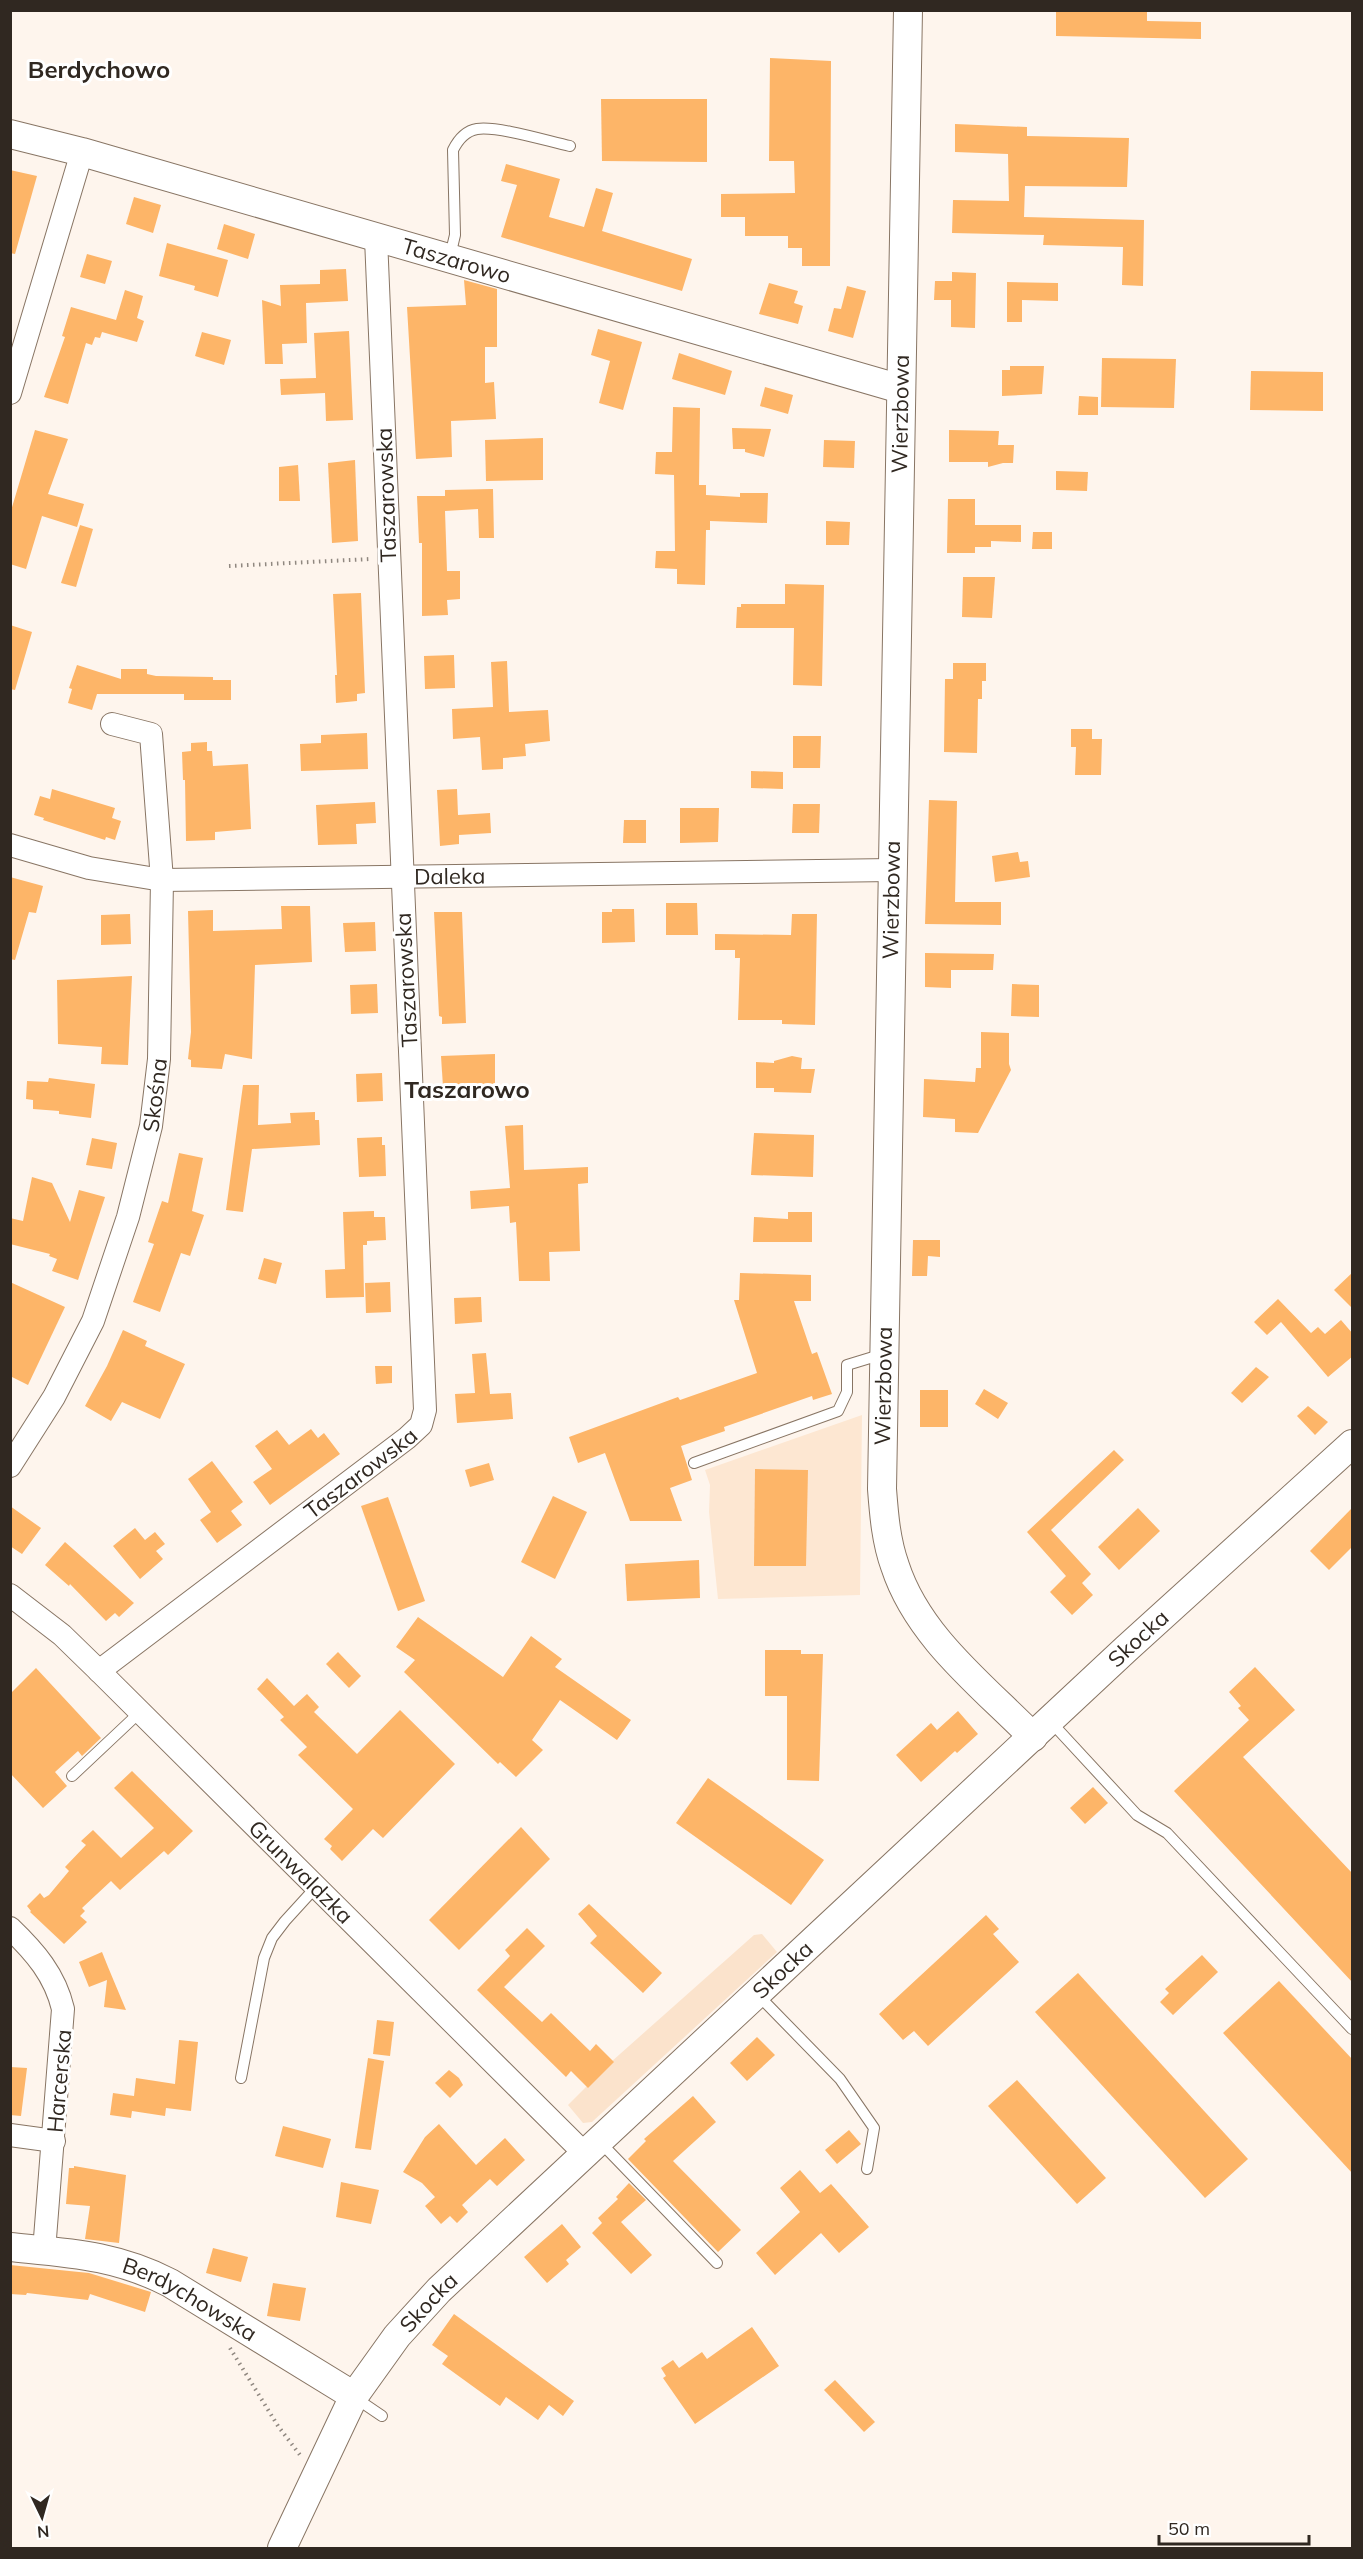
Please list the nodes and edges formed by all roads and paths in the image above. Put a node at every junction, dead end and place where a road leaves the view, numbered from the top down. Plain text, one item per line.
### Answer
1 (908, 10) edge
2 (10, 134) edge
3 (570, 146) dead end
4 (82, 152) junction
5 (376, 238) junction
6 (449, 259) junction
7 (901, 389) junction
8 (10, 393) edge
9 (389, 557) junction
10 (229, 566) dead end
11 (112, 724) dead end
12 (10, 845) edge
13 (892, 870) junction
14 (401, 877) junction
15 (162, 879) junction
16 (883, 1353) junction
17 (1353, 1444) edge
18 (694, 1463) dead end
19 (10, 1466) edge
20 (10, 1595) edge
21 (99, 1671) junction
22 (140, 1713) junction
23 (1041, 1729) junction
24 (72, 1776) dead end
25 (316, 1887) junction
26 (10, 1928) edge
27 (758, 1994) junction
28 (1353, 2029) edge
29 (241, 2078) dead end
30 (10, 2135) edge
31 (54, 2141) junction
32 (592, 2148) junction
33 (867, 2169) dead end
34 (10, 2247) edge
35 (44, 2251) junction
36 (717, 2263) dead end
37 (224, 2339) dead end
38 (354, 2396) junction
39 (382, 2416) dead end
40 (304, 2460) dead end
41 (282, 2548) edge

1 - 7 street, Wierzbowa
2 - 4 street, Taszarowo
3 - 6 lane
4 - 5 street, Taszarowo
4 - 8 street
5 - 6 street, Taszarowo
5 - 9 street, Taszarowska
6 - 7 street, Taszarowo
7 - 13 street, Wierzbowa
9 - 10 path
9 - 14 street, Taszarowska
11 - 15 street, Skośna
12 - 15 street, Daleka
13 - 14 street, Daleka
13 - 16 street, Wierzbowa
14 - 15 street, Daleka
14 - 21 street, Taszarowska
15 - 19 street, Skośna
16 - 18 lane
16 - 23 street, Wierzbowa
17 - 23 street, Skocka
20 - 21 street, Grunwaldzka
21 - 22 street, Grunwaldzka
22 - 24 lane
22 - 25 street, Grunwaldzka
23 - 27 street, Skocka
23 - 28 lane
25 - 29 lane
25 - 32 street, Grunwaldzka
26 - 31 street, Harcerska
27 - 32 street, Skocka
27 - 33 lane
30 - 31 street
31 - 35 street, Harcerska
32 - 36 lane
32 - 38 street, Skocka
34 - 35 street, Berdychowska
35 - 38 street, Berdychowska
37 - 40 path
38 - 39 lane
38 - 41 street, Skocka

